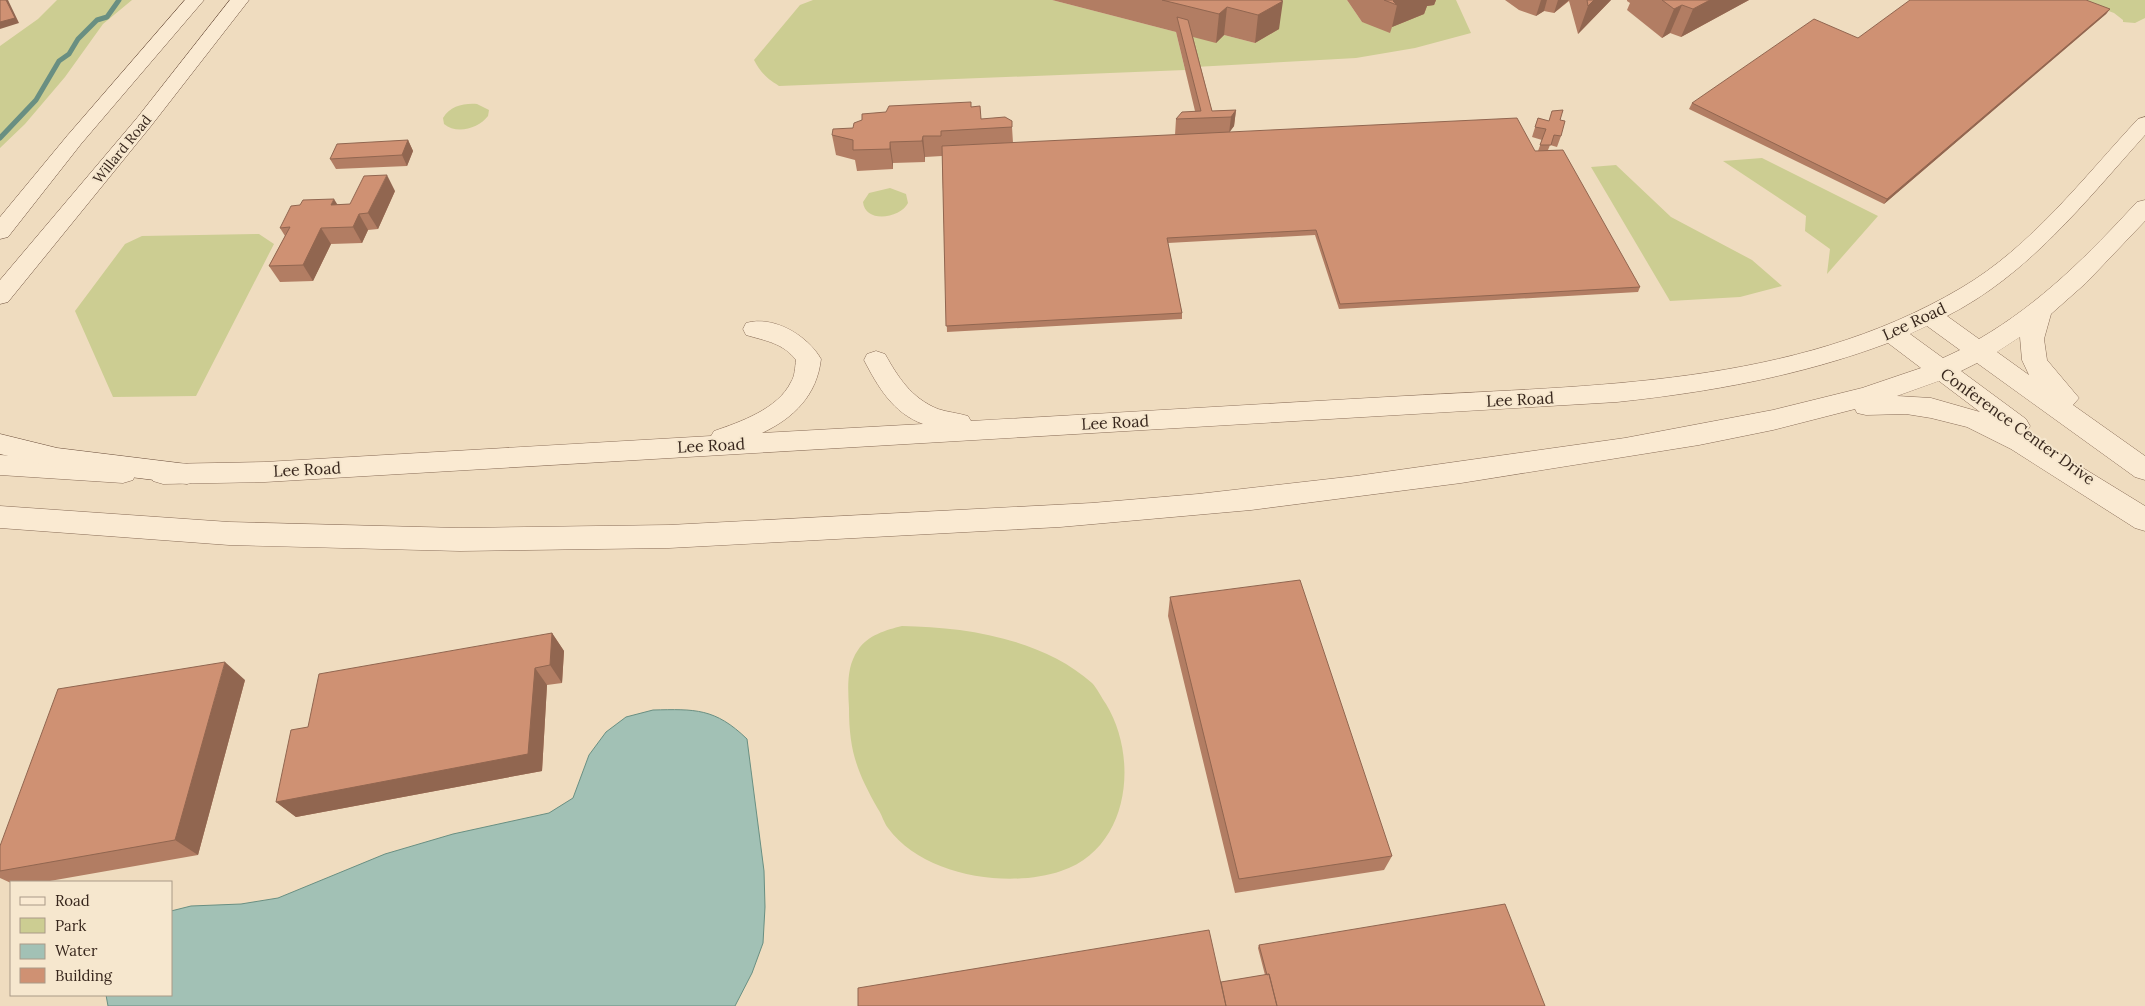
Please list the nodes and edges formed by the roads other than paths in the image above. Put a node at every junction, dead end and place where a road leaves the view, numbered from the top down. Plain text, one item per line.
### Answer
1 (195, 0) edge
2 (240, 0) edge
3 (2145, 124) edge
4 (2145, 207) edge
5 (0, 232) edge
6 (32, 258) junction
7 (0, 296) edge
8 (0, 306) edge
9 (2040, 312) junction
10 (1928, 316) junction
11 (755, 328) dead end
12 (1892, 333) junction
13 (1980, 351) junction
14 (876, 360) dead end
15 (1941, 370) junction
16 (1822, 408) junction
17 (1002, 429) junction
18 (0, 444) edge
19 (697, 446) junction
20 (2145, 463) edge
21 (0, 465) edge
22 (2145, 470) edge
23 (187, 474) junction
24 (0, 518) edge
25 (2145, 519) edge

1 - 5 street
2 - 6 street, Willard Road
3 - 10 street, Lee Road
4 - 9 street
6 - 7 street, Willard Road
6 - 8 street
9 - 13 street
9 - 20 street
10 - 12 street, Lee Road
10 - 13 street
11 - 19 street
12 - 15 street, Conference Center Drive
12 - 17 street, Lee Road
13 - 15 street
13 - 22 street
14 - 17 street
15 - 16 street
15 - 25 street, Conference Center Drive
16 - 24 street
16 - 25 street
17 - 19 street, Lee Road
18 - 23 street
19 - 23 street, Lee Road
21 - 23 street, Lee Road

